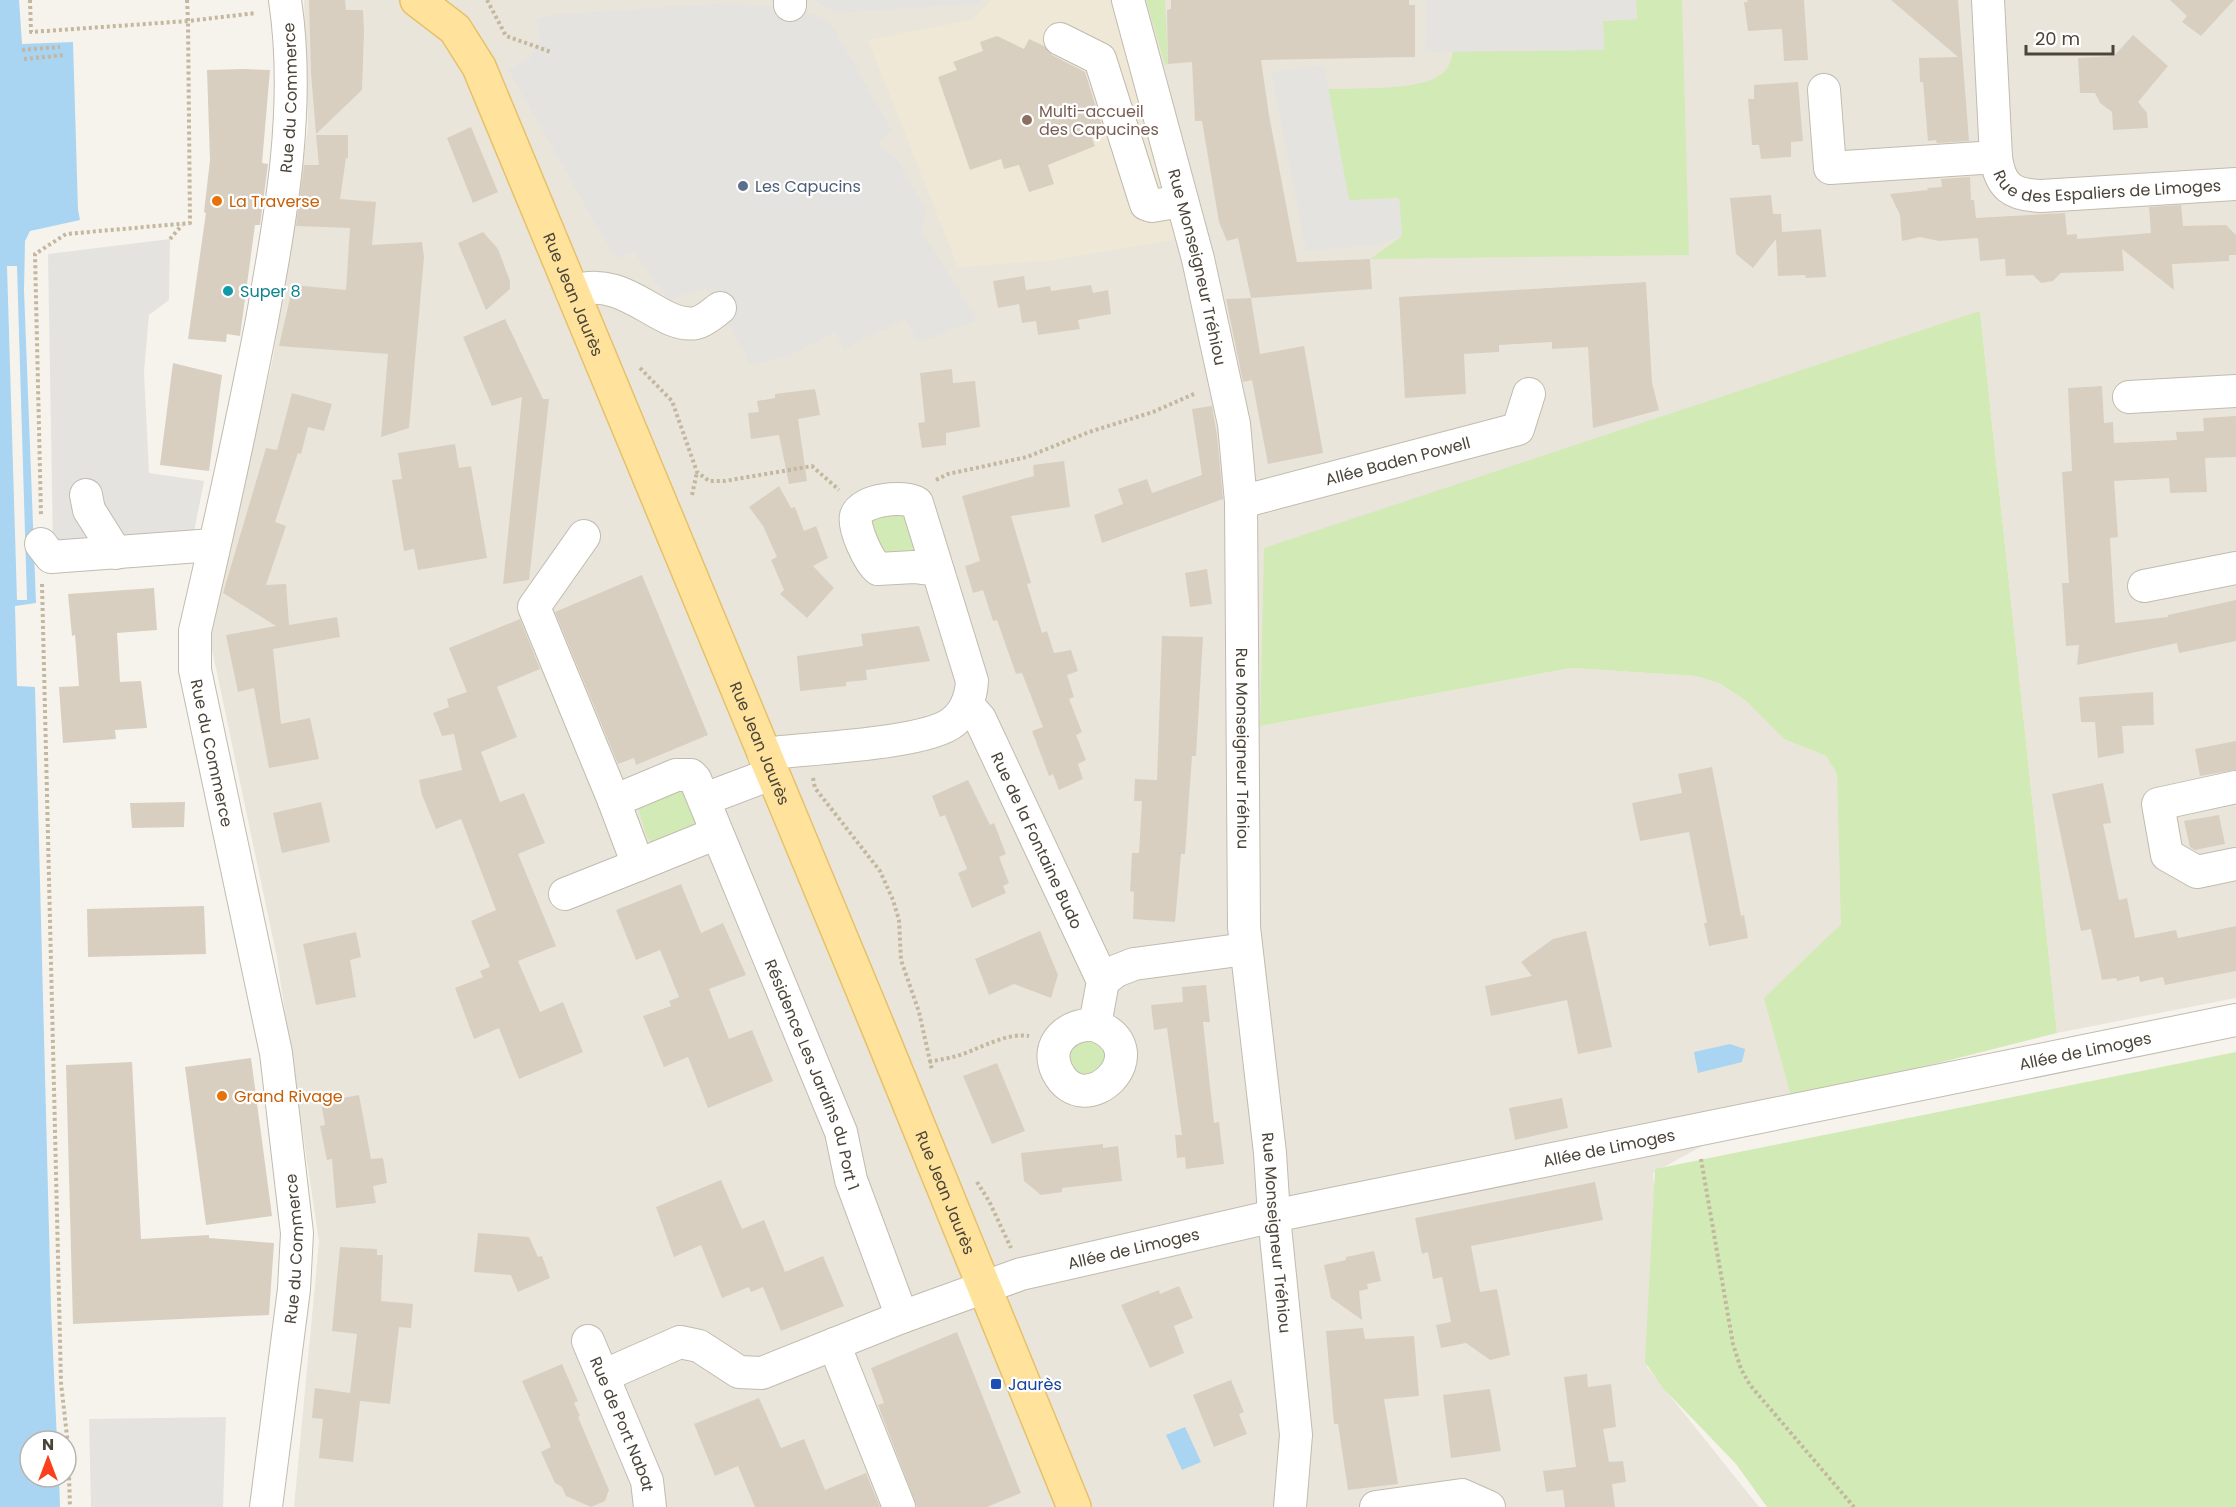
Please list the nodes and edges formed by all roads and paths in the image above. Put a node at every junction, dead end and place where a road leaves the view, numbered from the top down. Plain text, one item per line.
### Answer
1 (30, 0) edge
2 (187, 0) edge
3 (487, 0) edge
4 (1128, 0) edge
5 (1988, 0) edge
6 (428, 2) edge
7 (286, 6) edge
8 (188, 21) junction
9 (1060, 39) dead end
10 (60, 47) dead end
11 (22, 50) dead end
12 (551, 52) dead end
13 (65, 55) dead end
14 (24, 59) dead end
15 (1824, 90) dead end
16 (1996, 157) junction
17 (2236, 184) edge
18 (1182, 201) junction
19 (182, 224) junction
20 (170, 239) dead end
21 (572, 292) junction
22 (720, 308) dead end
23 (635, 364) dead end
24 (1225, 382) junction
25 (2236, 391) edge
26 (1529, 394) dead end
27 (2129, 397) dead end
28 (697, 472) junction
29 (86, 495) dead end
30 (692, 498) dead end
31 (1241, 502) junction
32 (917, 503) junction
33 (860, 509) junction
34 (584, 536) dead end
35 (41, 544) junction
36 (213, 545) junction
37 (116, 553) junction
38 (2236, 568) edge
39 (937, 570) junction
40 (2144, 586) dead end
41 (967, 704) junction
42 (776, 760) junction
43 (2236, 787) edge
44 (705, 799) junction
45 (614, 801) junction
46 (717, 833) junction
47 (2236, 864) edge
48 (638, 865) junction
49 (565, 894) dead end
50 (1246, 949) junction
51 (1103, 981) junction
52 (2236, 1020) edge
53 (1095, 1024) junction
54 (1058, 1041) junction
55 (929, 1062) junction
56 (934, 1079) dead end
57 (1695, 1130) junction
58 (975, 1178) dead end
59 (1274, 1216) junction
60 (1021, 1274) junction
61 (984, 1288) junction
62 (902, 1317) junction
63 (588, 1341) dead end
64 (834, 1344) junction
65 (603, 1376) junction
66 (70, 1507) edge
67 (266, 1507) edge
68 (650, 1507) edge
69 (899, 1507) edge
70 (1074, 1507) edge
71 (1290, 1507) edge
72 (1376, 1507) edge
73 (1489, 1507) edge
74 (1854, 1507) edge

1 - 8 path
2 - 8 path
3 - 12 path
4 - 18 street, Rue Monseigneur Tréhiou
5 - 16 street, Rue des Espaliers de Limoges
6 - 21 main road, Rue Jean Jaurès
7 - 8 path
7 - 36 street, Rue du Commerce
8 - 19 path
9 - 18 street
10 - 11 path
13 - 14 path
15 - 16 street, Rue des Espaliers de Limoges
16 - 17 street, Rue des Espaliers de Limoges
18 - 24 street, Rue Monseigneur Tréhiou
19 - 20 path
19 - 35 path
21 - 22 street
21 - 42 main road, Rue Jean Jaurès
23 - 28 path
24 - 31 street, Rue Monseigneur Tréhiou
24 - 32 path
25 - 27 street
26 - 31 street, Allée Baden Powell
28 - 30 path
28 - 33 path
29 - 37 street
31 - 50 street, Rue Monseigneur Tréhiou
32 - 33 street
32 - 39 street
33 - 39 street
34 - 45 street
35 - 37 street
35 - 66 path
36 - 37 street
36 - 67 street, Rue du Commerce
38 - 40 street
39 - 41 street
41 - 42 street
41 - 51 street, Rue de la Fontaine Budo
42 - 44 street
42 - 55 path
42 - 61 main road, Rue Jean Jaurès
43 - 47 street
44 - 45 street, Résidence Les Jardins du Port 1
44 - 46 street, Résidence Les Jardins du Port 1
45 - 48 street
46 - 48 street
46 - 62 street, Résidence Les Jardins du Port 1
48 - 49 street
50 - 51 street
50 - 59 street, Rue Monseigneur Tréhiou
51 - 53 street
52 - 57 street, Allée de Limoges
53 - 54 street
53 - 54 street
54 - 55 path
55 - 56 path
57 - 59 street, Allée de Limoges
57 - 74 path
58 - 60 path
59 - 60 street, Allée de Limoges
59 - 71 street, Rue Monseigneur Tréhiou
60 - 61 street, Allée de Limoges
61 - 62 street, Allée de Limoges
61 - 70 main road, Rue Jean Jaurès
62 - 64 street, Allée de Limoges
63 - 65 street, Rue de Port Nabat
64 - 65 street, Allée de Limoges
64 - 69 street
65 - 68 street, Rue de Port Nabat
72 - 73 street

